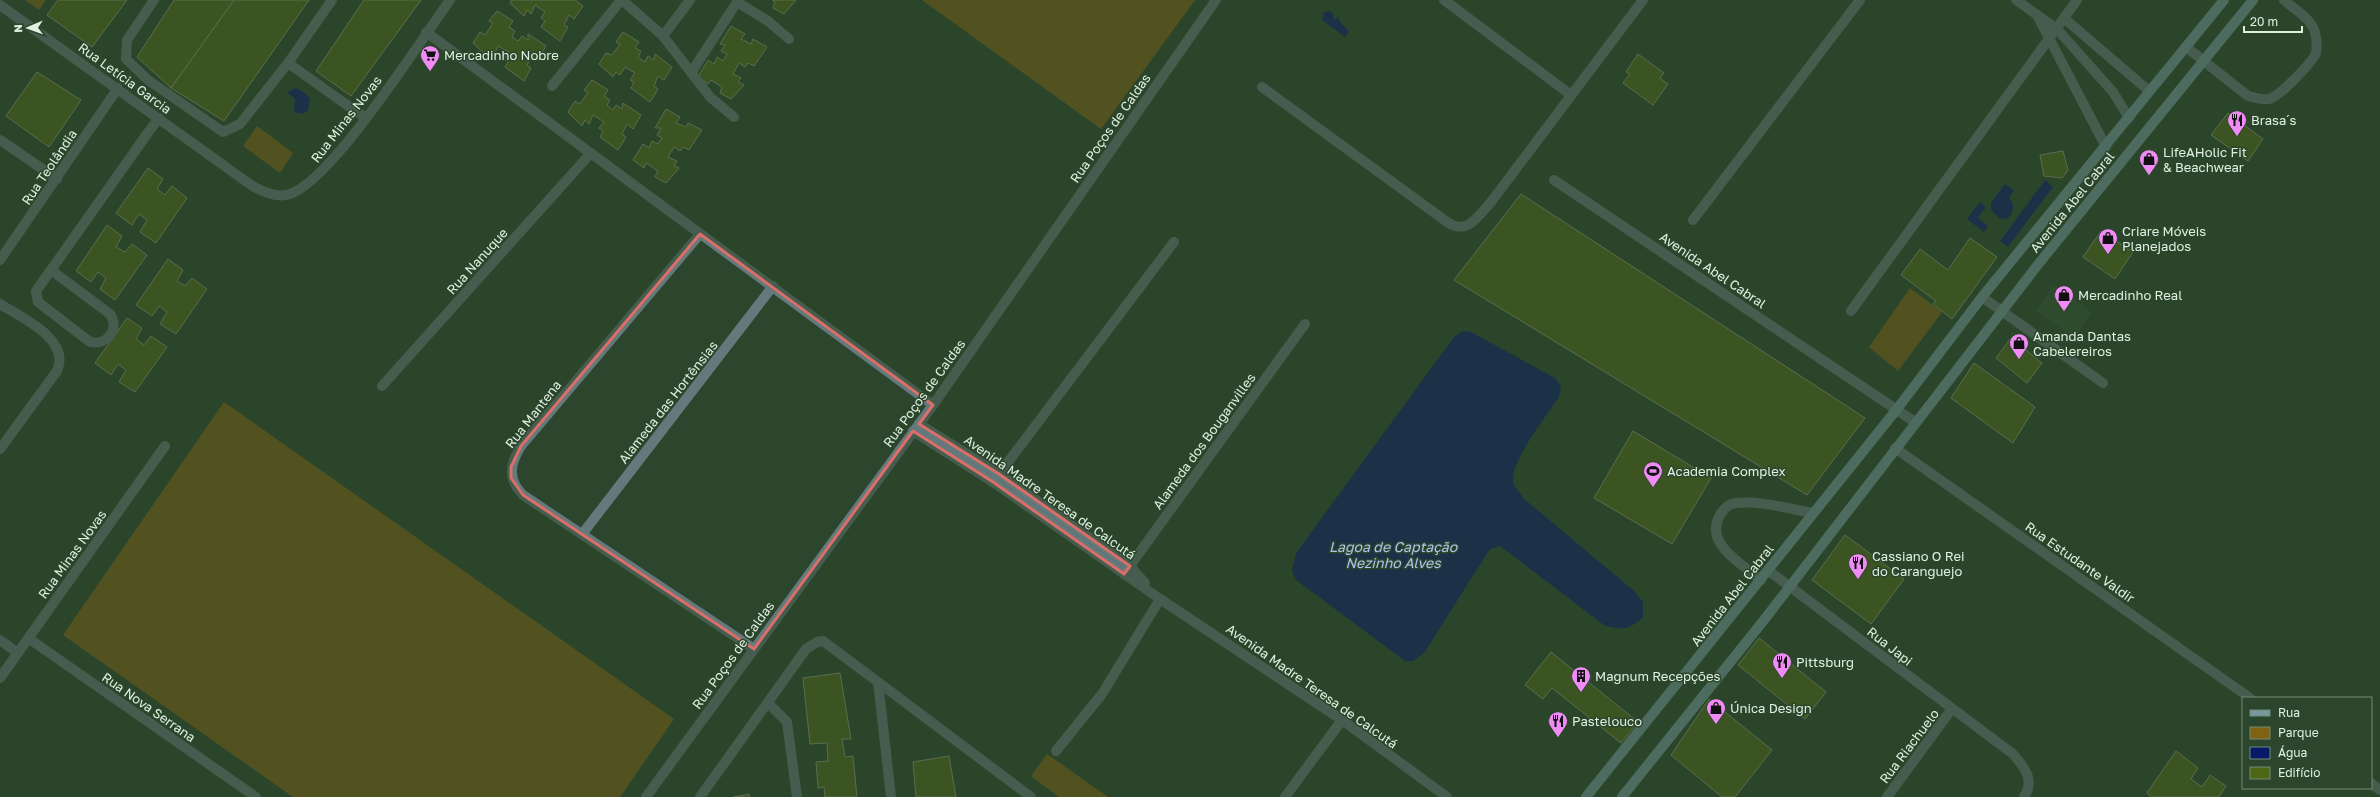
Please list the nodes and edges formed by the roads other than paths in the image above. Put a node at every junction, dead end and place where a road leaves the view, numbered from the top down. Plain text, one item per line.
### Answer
1 (154, 0) edge
2 (332, 0) edge
3 (450, 0) edge
4 (622, 0) edge
5 (690, 0) edge
6 (1216, 0) edge
7 (1444, 0) edge
8 (1643, 0) edge
9 (1860, 0) edge
10 (2016, 0) edge
11 (2077, 0) edge
12 (2224, 0) edge
13 (2253, 0) edge
14 (2284, 0) edge
15 (733, 1) edge
16 (0, 5) edge
17 (2037, 16) junction
18 (2064, 20) junction
19 (2058, 29) junction
20 (426, 32) junction
21 (664, 36) junction
22 (788, 39) dead end
23 (2049, 39) junction
24 (2186, 47) junction
25 (2204, 61) junction
26 (288, 63) junction
27 (691, 73) junction
28 (552, 86) dead end
29 (1262, 87) dead end
30 (118, 88) junction
31 (2149, 92) junction
32 (1571, 95) junction
33 (734, 117) dead end
34 (159, 118) junction
35 (366, 118) junction
36 (2129, 118) junction
37 (0, 140) edge
38 (2106, 147) junction
39 (591, 153) junction
40 (234, 173) joint
41 (57, 179) junction
42 (1554, 180) dead end
43 (1693, 220) dead end
44 (700, 234) junction
45 (1174, 242) dead end
46 (0, 260) edge
47 (51, 270) junction
48 (773, 286) junction
49 (1982, 297) junction
50 (0, 304) edge
51 (1851, 311) dead end
52 (2003, 312) junction
53 (1305, 324) dead end
54 (2103, 383) dead end
55 (382, 386) dead end
56 (933, 405) junction
57 (1897, 409) junction
58 (1915, 422) junction
59 (916, 427) junction
60 (165, 446) dead end
61 (0, 448) edge
62 (1895, 448) junction
63 (996, 478) junction
64 (1812, 512) junction
65 (583, 533) junction
66 (1127, 570) junction
67 (1769, 571) junction
68 (1761, 580) junction
69 (1789, 585) junction
70 (1160, 599) junction
71 (28, 638) junction
72 (0, 640) edge
73 (754, 649) junction
74 (18, 653) junction
75 (0, 678) edge
76 (878, 682) junction
77 (2249, 697) edge
78 (768, 703) junction
79 (1952, 710) junction
80 (1342, 720) junction
81 (1056, 751) dead end
82 (2372, 784) edge
83 (2380, 790) edge
84 (256, 797) edge
85 (646, 797) edge
86 (700, 797) edge
87 (797, 797) edge
88 (891, 797) edge
89 (1031, 797) edge
90 (1285, 797) edge
91 (1447, 797) edge
92 (1586, 797) edge
93 (1622, 797) edge
94 (1887, 797) edge
95 (2024, 797) edge

1 - 26 street
2 - 26 street
3 - 20 street, Rua Minas Novas
4 - 21 street
4 - 28 street
5 - 21 street
6 - 56 street, Rua Poços de Caldas
7 - 32 street
8 - 32 street
9 - 43 street
10 - 17 street
11 - 18 street
12 - 24 main road, Avenida Abel Cabral
13 - 25 main road, Avenida Abel Cabral
14 - 25 street
15 - 22 street
15 - 27 street
16 - 30 street, Rua Letícia Garcia
17 - 19 street
17 - 23 street
18 - 19 street
18 - 31 street
19 - 23 street
19 - 36 street
20 - 35 street, Rua Minas Novas
20 - 39 street
21 - 27 street
23 - 38 street
23 - 51 street
24 - 25 street
24 - 31 main road, Avenida Abel Cabral
25 - 52 main road, Avenida Abel Cabral
26 - 35 street
27 - 33 street
29 - 32 street
30 - 34 street, Rua Letícia Garcia
30 - 41 street, Rua Teolândia
31 - 36 main road, Avenida Abel Cabral
34 - 40 street, Rua Letícia Garcia
34 - 47 street
35 - 40 street, Rua Minas Novas
36 - 38 main road, Avenida Abel Cabral
37 - 41 street
38 - 49 main road, Avenida Abel Cabral
39 - 44 street
39 - 55 street, Rua Nanuque
41 - 46 street, Rua Teolândia
42 - 57 street, Avenida Abel Cabral
44 - 48 street
44 - 65 street, Rua Mantena
45 - 63 street
47 - 47 street
48 - 56 street
48 - 65 street, Alameda das Hortênsias
49 - 52 street
49 - 57 main road, Avenida Abel Cabral
50 - 61 street
52 - 54 street
52 - 58 main road, Avenida Abel Cabral
53 - 66 street, Alameda dos Bouganvilles
56 - 59 street, Rua Poços de Caldas
57 - 58 street, Avenida Abel Cabral
57 - 64 main road, Avenida Abel Cabral
58 - 62 main road, Avenida Abel Cabral
59 - 63 street, Avenida Madre Teresa de Calcutá
59 - 73 street, Rua Poços de Caldas
60 - 71 street, Rua Minas Novas
62 - 69 main road, Avenida Abel Cabral
62 - 77 street, Rua Estudante Valdir
63 - 66 street, Avenida Madre Teresa de Calcutá
64 - 67 main road, Avenida Abel Cabral
64 - 68 street
65 - 73 street, Rua Mantena
66 - 70 street, Avenida Madre Teresa de Calcutá
67 - 68 main road, Avenida Abel Cabral
67 - 69 street, Rua Japi
68 - 92 main road, Avenida Abel Cabral
69 - 79 street, Rua Japi
69 - 93 main road, Avenida Abel Cabral
70 - 80 street, Avenida Madre Teresa de Calcutá
70 - 81 street
71 - 74 street, Rua Minas Novas
71 - 84 street, Rua Nova Serrana
72 - 74 street
73 - 85 street, Rua Poços de Caldas
74 - 75 street, Rua Minas Novas
76 - 78 street
76 - 88 street
76 - 89 street
78 - 86 street
78 - 87 street
79 - 94 street, Rua Riachuelo
79 - 95 street, Rua Japi
80 - 90 street
80 - 91 street, Avenida Madre Teresa de Calcutá
82 - 83 street

